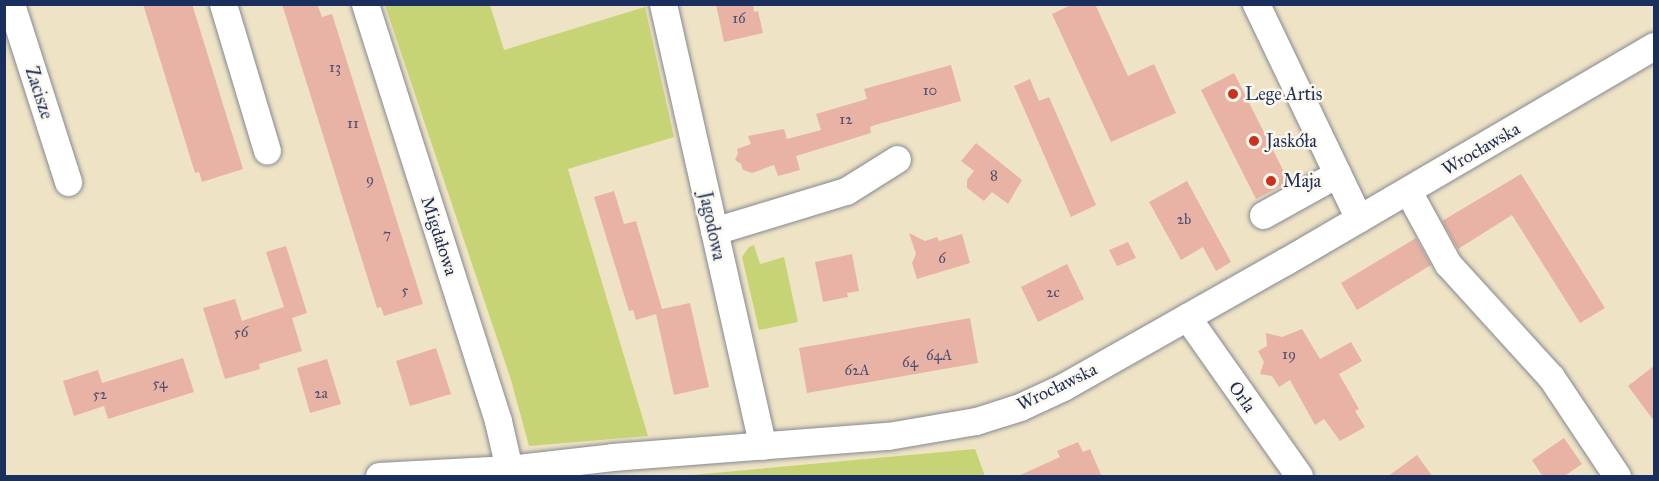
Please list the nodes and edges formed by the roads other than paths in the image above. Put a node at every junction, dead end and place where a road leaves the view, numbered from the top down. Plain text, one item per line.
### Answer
1 (11, 4) edge
2 (223, 4) edge
3 (365, 4) edge
4 (663, 4) edge
5 (1256, 4) edge
6 (1654, 46) edge
7 (267, 151) dead end
8 (897, 159) dead end
9 (1337, 174) junction
10 (68, 182) dead end
11 (1408, 191) junction
12 (1263, 215) dead end
13 (1359, 219) junction
14 (714, 231) junction
15 (1187, 317) junction
16 (763, 446) junction
17 (509, 469) junction
18 (380, 477) edge
19 (1299, 477) edge
20 (1617, 477) edge

1 - 10 street, Zacisze
2 - 7 street
3 - 17 street, Migdałowa
4 - 14 street, Jagodowa
5 - 9 street
6 - 11 street, Wrocławska
8 - 14 street
9 - 12 street
9 - 13 street
11 - 13 street, Wrocławska
11 - 20 street
13 - 15 street, Wrocławska
14 - 16 street, Jagodowa
15 - 16 street, Wrocławska
15 - 19 street, Orla
16 - 17 street, Wrocławska
17 - 18 street, Wrocławska

